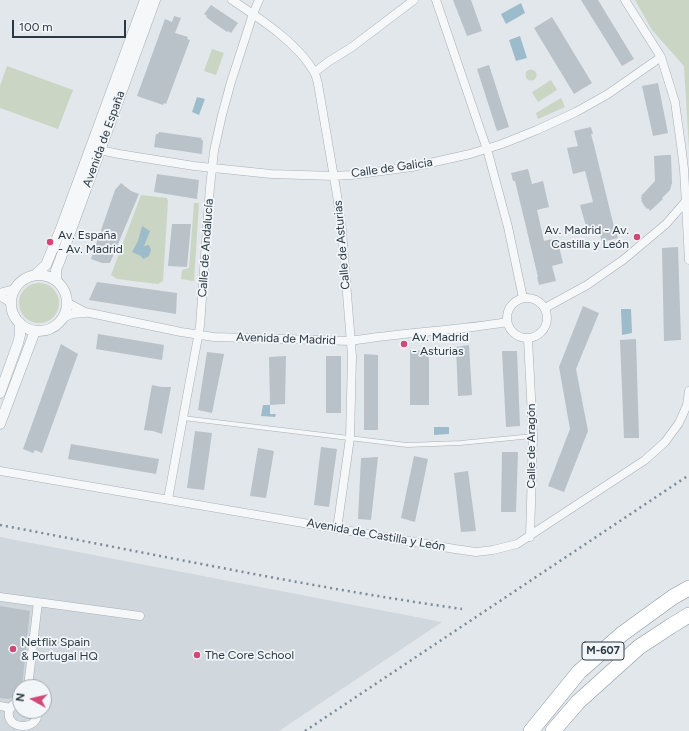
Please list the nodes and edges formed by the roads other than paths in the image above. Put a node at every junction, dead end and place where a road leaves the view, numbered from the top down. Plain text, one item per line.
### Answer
1 (145, 0) edge
2 (155, 0) edge
3 (232, 0) edge
4 (259, 0) edge
5 (414, 0) edge
6 (436, 0) edge
7 (625, 0) edge
8 (253, 14) junction
9 (661, 57) junction
10 (315, 72) junction
11 (487, 149) junction
12 (100, 150) junction
13 (212, 169) junction
14 (334, 176) junction
15 (687, 184) edge
16 (687, 200) edge
17 (689, 260) edge
18 (36, 274) junction
19 (56, 280) junction
20 (14, 289) junction
21 (0, 294) edge
22 (523, 298) junction
23 (11, 303) junction
24 (68, 303) junction
25 (545, 308) junction
26 (85, 312) junction
27 (63, 318) junction
28 (507, 322) junction
29 (20, 323) junction
30 (35, 331) junction
31 (198, 335) junction
32 (528, 339) junction
33 (351, 341) junction
34 (689, 391) edge
35 (0, 393) edge
36 (183, 418) junction
37 (0, 424) edge
38 (533, 436) junction
39 (350, 438) junction
40 (0, 471) edge
41 (168, 499) junction
42 (337, 529) junction
43 (530, 537) junction
44 (689, 588) edge
45 (0, 597) edge
46 (38, 602) junction
47 (689, 615) edge
48 (140, 616) dead end
49 (29, 679) edge
50 (602, 680) junction
51 (0, 706) edge
52 (11, 708) joint
53 (5, 716) edge
54 (37, 719) edge
55 (21, 730) edge
56 (531, 731) edge
57 (553, 731) edge
58 (562, 731) edge

1 - 18 street, Avenida de España
2 - 12 street, Avenida de España
3 - 8 street, Calle de Asturias
4 - 8 street, Calle de Andalucía
5 - 10 street
6 - 11 street
7 - 9 street
8 - 10 street, Calle de Asturias
8 - 13 street, Calle de Andalucía
9 - 11 street, Calle de Galicia
9 - 15 street
10 - 14 street, Calle de Asturias
11 - 14 street, Calle de Galicia
11 - 22 street
12 - 13 street, Calle de Galicia
12 - 19 street, Avenida de España
13 - 14 street, Calle de Galicia
13 - 31 street, Calle de Andalucía
14 - 33 street, Calle de Asturias
15 - 16 street
16 - 17 street
16 - 25 street
18 - 19 street
18 - 20 street
19 - 24 street
20 - 21 street
20 - 23 street
21 - 23 street
22 - 25 street
22 - 28 street
23 - 29 street
24 - 26 street, Avenida de Madrid
24 - 27 street
25 - 32 street
26 - 27 street
26 - 31 street, Avenida de Madrid
27 - 30 street
28 - 32 street
28 - 33 street, Avenida de Madrid
29 - 30 street
29 - 35 street
30 - 37 street
31 - 33 street, Avenida de Madrid
31 - 36 street, Calle de Andalucía
32 - 38 street, Calle de Aragón
33 - 39 street, Calle de Asturias
34 - 43 street, Avenida de Castilla y León
36 - 39 lane
36 - 41 street, Calle de Andalucía
38 - 39 lane
38 - 43 street, Calle de Aragón
39 - 42 street, Calle de Asturias
40 - 41 street, Avenida de Castilla y León
41 - 42 street, Avenida de Castilla y León
42 - 43 street, Avenida de Castilla y León
44 - 56 highway, M-607
45 - 46 street
46 - 48 street
46 - 49 street
47 - 50 highway, M-607
50 - 57 highway, M-607
50 - 58 highway
51 - 52 street
52 - 53 street
53 - 55 street
54 - 55 street

